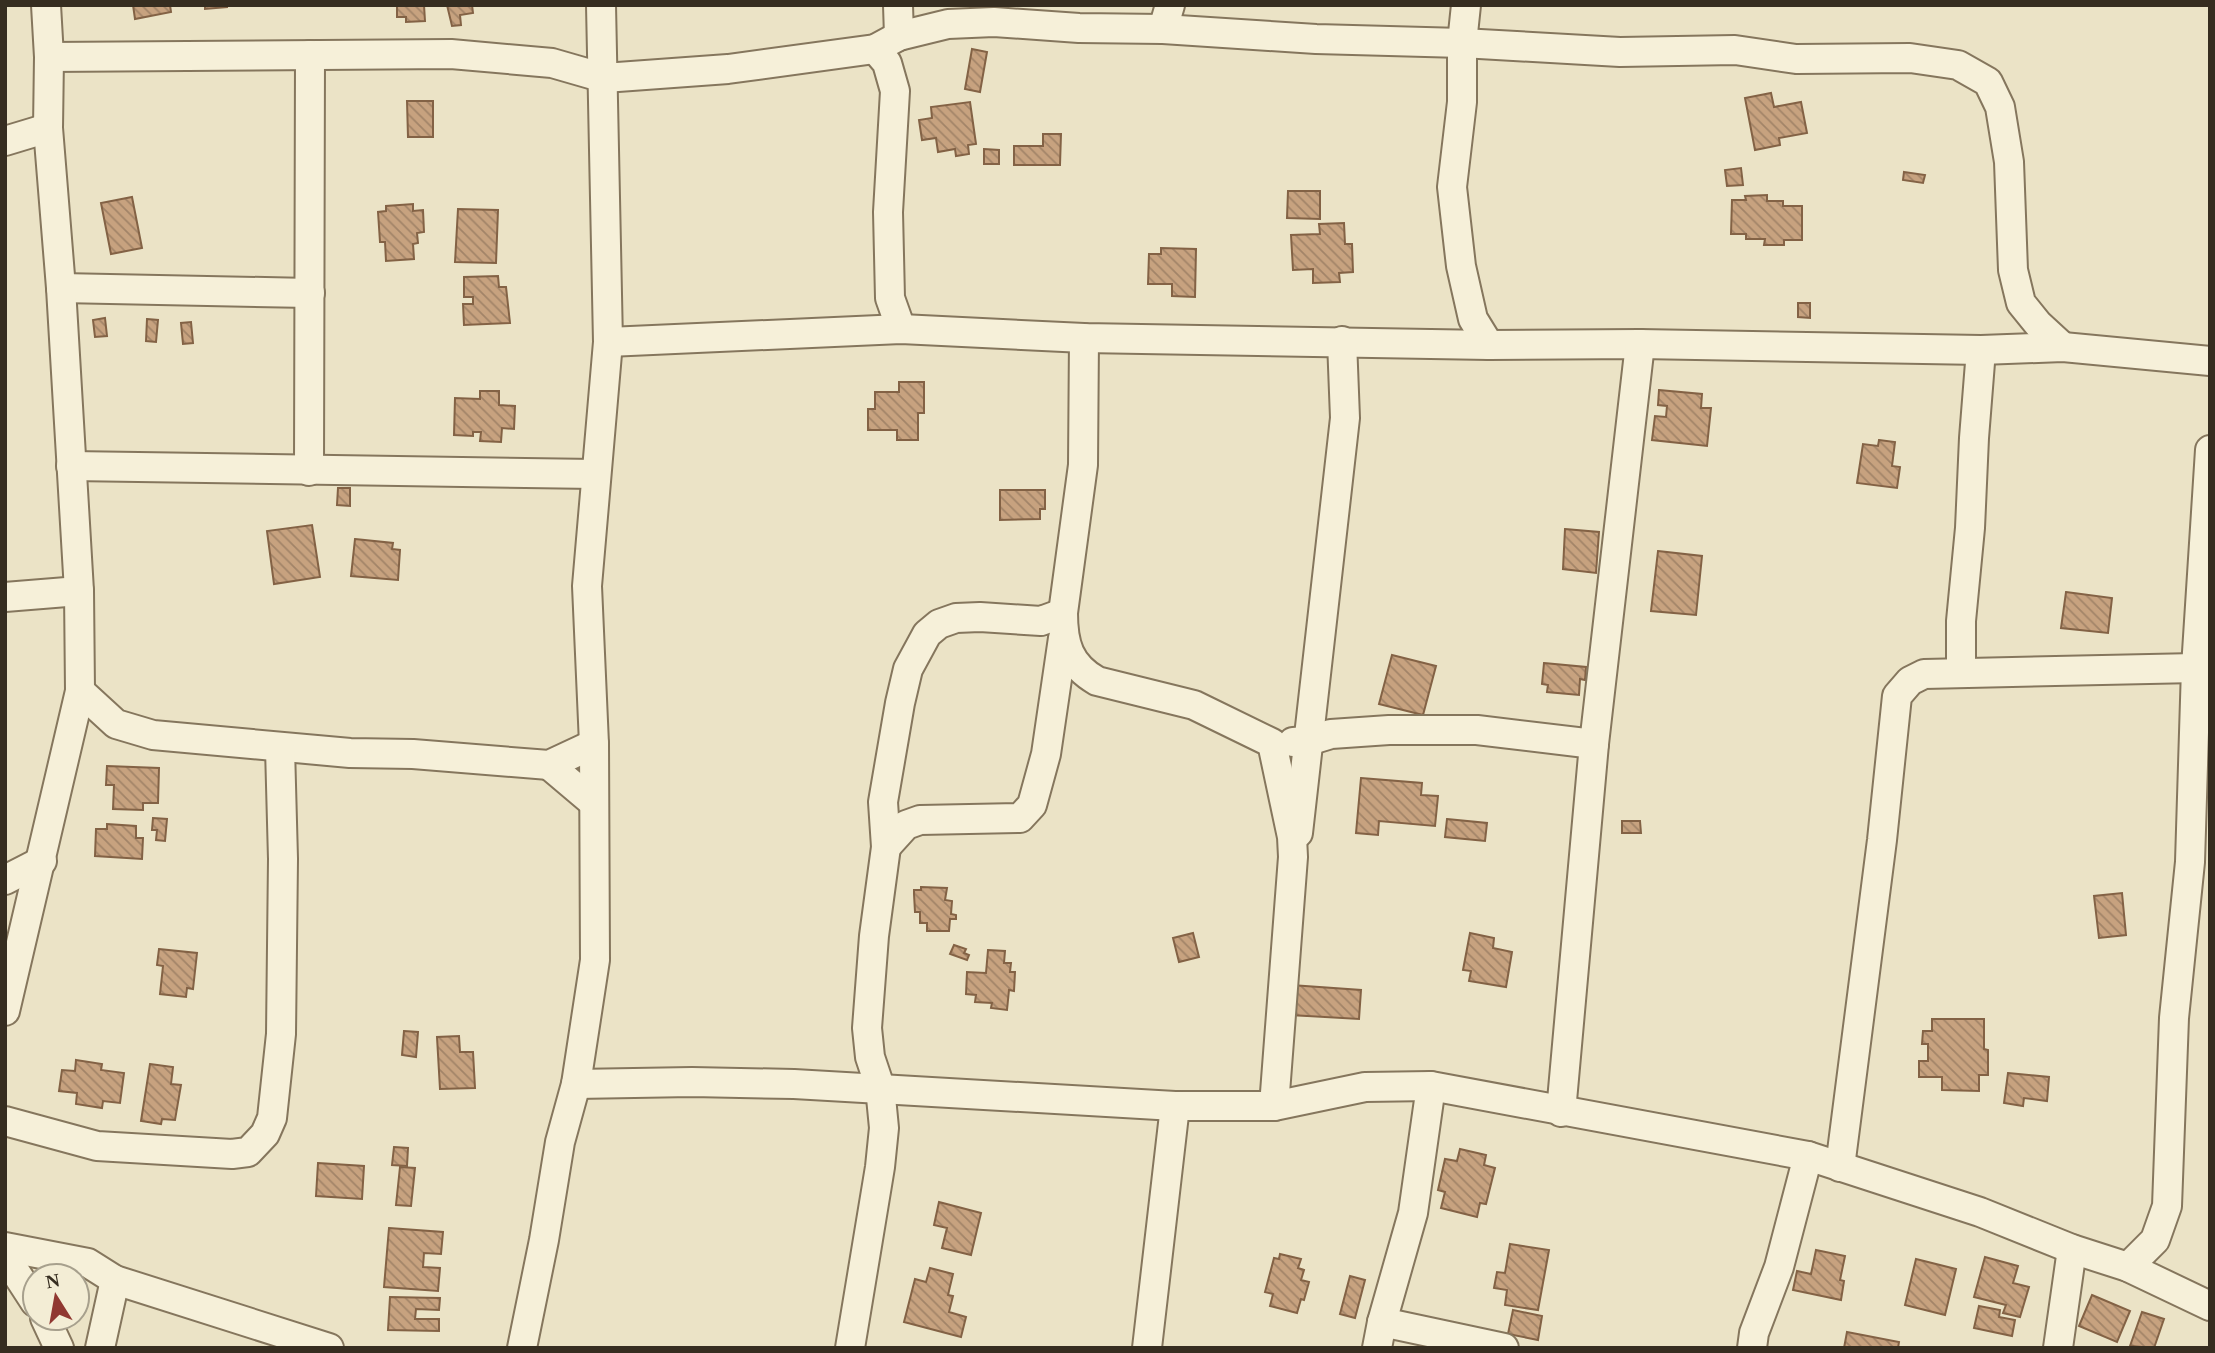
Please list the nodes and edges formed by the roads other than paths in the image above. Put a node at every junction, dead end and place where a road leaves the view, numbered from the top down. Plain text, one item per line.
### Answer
1 (46, 5) edge
2 (601, 5) edge
3 (898, 5) edge
4 (1466, 5) edge
5 (1166, 17) edge
6 (887, 43) junction
7 (1462, 43) junction
8 (310, 55) junction
9 (49, 57) junction
10 (604, 78) junction
11 (48, 128) junction
12 (5, 141) edge
13 (61, 288) junction
14 (310, 293) junction
15 (2021, 303) junction
16 (901, 329) junction
17 (1084, 338) junction
18 (1342, 341) junction
19 (608, 342) junction
20 (1640, 344) junction
21 (1489, 345) junction
22 (2063, 347) junction
23 (1989, 350) junction
24 (2210, 361) edge
25 (2210, 450) edge
26 (71, 466) junction
27 (309, 471) junction
28 (595, 474) junction
29 (79, 591) junction
30 (5, 597) edge
31 (1063, 625) junction
32 (2196, 668) junction
33 (1961, 672) junction
34 (80, 691) junction
35 (1308, 741) junction
36 (1272, 743) junction
37 (594, 744) junction
38 (1594, 744) junction
39 (280, 748) junction
40 (549, 765) junction
41 (594, 803) junction
42 (886, 847) junction
43 (1293, 857) junction
44 (42, 861) junction
45 (2200, 863) edge
46 (5, 882) edge
47 (29, 912) junction
48 (5, 1012) edge
49 (576, 1084) junction
50 (1431, 1086) junction
51 (880, 1087) junction
52 (1175, 1106) junction
53 (1274, 1106) junction
54 (1562, 1112) junction
55 (5, 1121) edge
56 (1808, 1156) junction
57 (1840, 1167) junction
58 (5, 1247) edge
59 (2072, 1249) junction
60 (5, 1256) edge
61 (2128, 1267) junction
62 (115, 1280) junction
63 (21, 1281) edge
64 (2210, 1306) edge
65 (52, 1332) edge
66 (1379, 1335) edge
67 (60, 1348) edge
68 (100, 1348) edge
69 (329, 1348) edge
70 (522, 1348) edge
71 (850, 1348) edge
72 (1147, 1348) edge
73 (1504, 1348) edge
74 (1752, 1348) edge
75 (2057, 1348) edge

1 - 9 street
2 - 10 street
3 - 6 street
4 - 7 street
5 - 6 street
5 - 7 street
6 - 10 street
6 - 16 street
7 - 15 street
7 - 21 street
8 - 9 street
8 - 10 street
8 - 14 street
9 - 11 street
10 - 19 street
11 - 12 street
11 - 13 street
13 - 14 street
13 - 26 street
14 - 27 street
15 - 22 street
15 - 23 street
16 - 17 street
16 - 19 street
17 - 18 street
17 - 31 street
18 - 21 street
18 - 35 street
19 - 28 street
20 - 21 street
20 - 23 street
20 - 38 street
22 - 23 street
22 - 24 street
23 - 33 street
25 - 32 street
26 - 27 street
26 - 29 street
27 - 28 street
28 - 37 street
29 - 30 street
29 - 34 street
31 - 36 street
31 - 42 street
31 - 42 street
32 - 33 street
32 - 45 street
33 - 57 street
34 - 39 street
34 - 44 street
35 - 36 street
35 - 38 street
35 - 43 street
36 - 43 street
37 - 40 street
37 - 41 street
38 - 54 street
39 - 40 street
39 - 55 street
40 - 41 street
41 - 49 street
42 - 51 street
43 - 53 street
44 - 46 street
44 - 47 street
45 - 61 street
46 - 47 street
47 - 48 street
49 - 51 street
49 - 70 street
50 - 53 street
50 - 54 street
50 - 66 street
51 - 52 street
51 - 71 street
52 - 53 street
52 - 72 street
54 - 56 street
56 - 57 street
56 - 74 street
57 - 59 street
58 - 62 street
59 - 61 street
59 - 75 street
60 - 63 street
61 - 64 street
62 - 68 street
62 - 69 street
65 - 67 street
66 - 73 street

